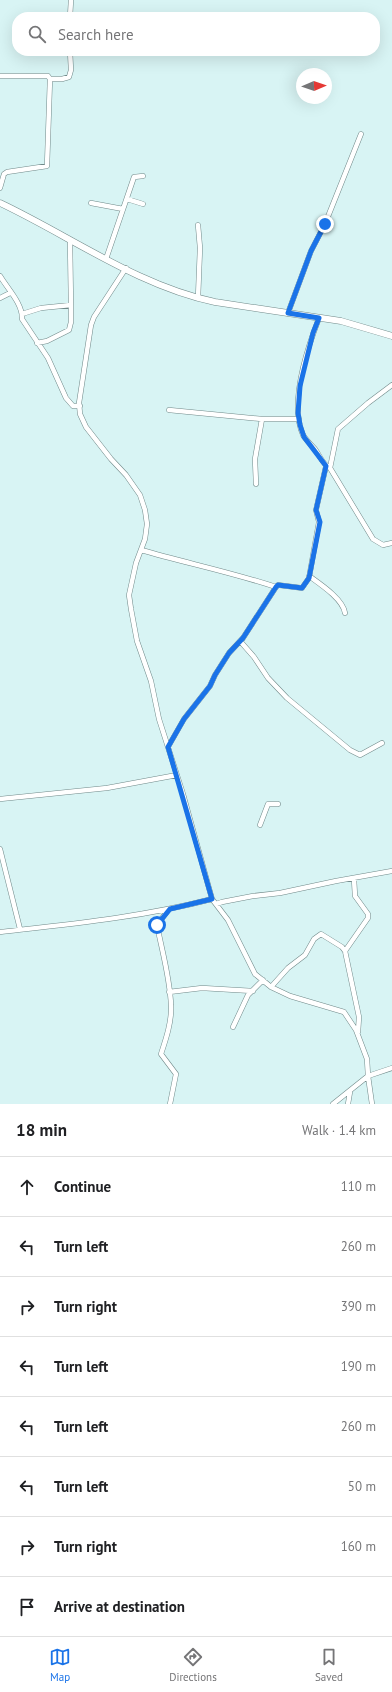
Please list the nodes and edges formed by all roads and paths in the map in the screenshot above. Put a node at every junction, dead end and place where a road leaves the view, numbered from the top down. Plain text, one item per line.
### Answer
1 (71, 0) edge
2 (70, 12) edge
3 (70, 56) edge
4 (0, 76) edge
5 (50, 79) junction
6 (361, 134) dead end
7 (143, 176) dead end
8 (0, 188) edge
9 (127, 199) junction
10 (0, 203) edge
11 (91, 203) dead end
12 (143, 204) dead end
13 (123, 209) junction
14 (198, 226) dead end
15 (70, 241) junction
16 (106, 259) junction
17 (126, 268) junction
18 (0, 276) edge
19 (10, 293) junction
20 (0, 298) edge
21 (198, 298) junction
22 (71, 305) junction
23 (288, 313) junction
24 (22, 314) junction
25 (319, 318) junction
26 (392, 336) edge
27 (37, 343) junction
28 (392, 385) edge
29 (80, 406) junction
30 (169, 410) dead end
31 (262, 419) junction
32 (299, 419) junction
33 (328, 467) junction
34 (256, 484) dead end
35 (392, 544) edge
36 (141, 550) junction
37 (309, 576) junction
38 (276, 587) junction
39 (345, 613) dead end
40 (240, 641) junction
41 (382, 742) dead end
42 (168, 747) junction
43 (177, 775) junction
44 (0, 799) edge
45 (278, 804) dead end
46 (260, 825) dead end
47 (0, 849) edge
48 (392, 871) edge
49 (354, 879) junction
50 (212, 899) junction
51 (216, 904) junction
52 (170, 909) junction
53 (20, 929) junction
54 (0, 932) edge
55 (345, 951) junction
56 (263, 980) junction
57 (271, 987) junction
58 (253, 991) junction
59 (169, 992) junction
60 (233, 1027) dead end
61 (358, 1034) junction
62 (392, 1068) edge
63 (368, 1076) junction
64 (350, 1092) junction
65 (170, 1104) edge
66 (333, 1104) edge
67 (348, 1104) edge
68 (372, 1104) edge

1 - 2 street
3 - 5 street
4 - 5 street
5 - 8 street
6 - 23 street
7 - 9 street
9 - 12 street
9 - 13 street
10 - 15 street
11 - 13 street
13 - 16 street
14 - 21 street
15 - 16 street
15 - 22 street
16 - 17 street
17 - 21 street
17 - 29 street
18 - 19 street
19 - 20 street
19 - 24 street
21 - 23 street
22 - 24 street
22 - 27 street
23 - 25 street
24 - 27 street
25 - 26 street
25 - 32 street
27 - 29 street
28 - 33 street
29 - 36 street
30 - 31 street
31 - 32 street
31 - 34 street
32 - 33 street
33 - 35 street
33 - 37 street
36 - 38 street
36 - 42 street
37 - 38 street
37 - 39 street
38 - 40 street
40 - 41 street
40 - 42 street
42 - 43 street
43 - 44 street
43 - 50 street
45 - 46 street
47 - 53 street
48 - 49 street
49 - 51 street
49 - 55 street
50 - 51 street
50 - 52 street
51 - 56 street
52 - 53 street
52 - 59 street
53 - 54 street
55 - 57 street
55 - 61 street
56 - 57 street
56 - 58 street
57 - 61 street
58 - 59 street
58 - 60 street
59 - 65 street
61 - 63 street
62 - 63 street
63 - 64 street
63 - 68 street
64 - 66 street
64 - 67 street

